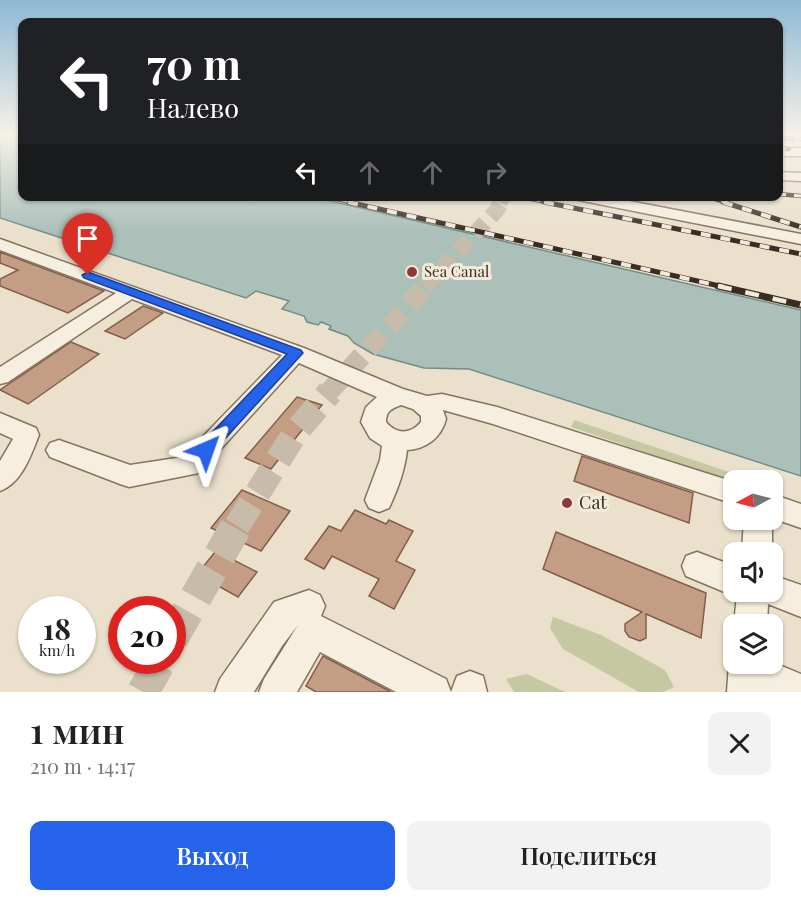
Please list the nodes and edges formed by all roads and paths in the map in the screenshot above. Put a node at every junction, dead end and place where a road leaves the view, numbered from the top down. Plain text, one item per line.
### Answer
1 (783, 176) edge
2 (801, 177) edge
3 (605, 201) edge
4 (801, 239) edge
5 (0, 244) edge
6 (132, 291) junction
7 (296, 353) junction
8 (0, 377) edge
9 (399, 397) junction
10 (425, 405) junction
11 (0, 422) edge
12 (395, 441) junction
13 (58, 450) dead end
14 (0, 480) edge
15 (723, 489) edge
16 (379, 500) dead end
17 (783, 510) edge
18 (801, 516) edge
19 (697, 566) dead end
20 (723, 577) edge
21 (783, 594) edge
22 (801, 601) edge
23 (309, 606) dead end
24 (746, 675) edge
25 (233, 692) edge
26 (277, 692) edge
27 (433, 692) edge
28 (800, 692) edge

1 - 2 street
3 - 4 street
5 - 6 street
6 - 7 street
6 - 8 street
7 - 9 street
7 - 13 street
9 - 10 street
9 - 12 street
10 - 12 street
10 - 15 street
11 - 14 street
12 - 16 street
17 - 18 street
19 - 20 street
21 - 22 street
23 - 25 street
24 - 28 street
26 - 27 street

